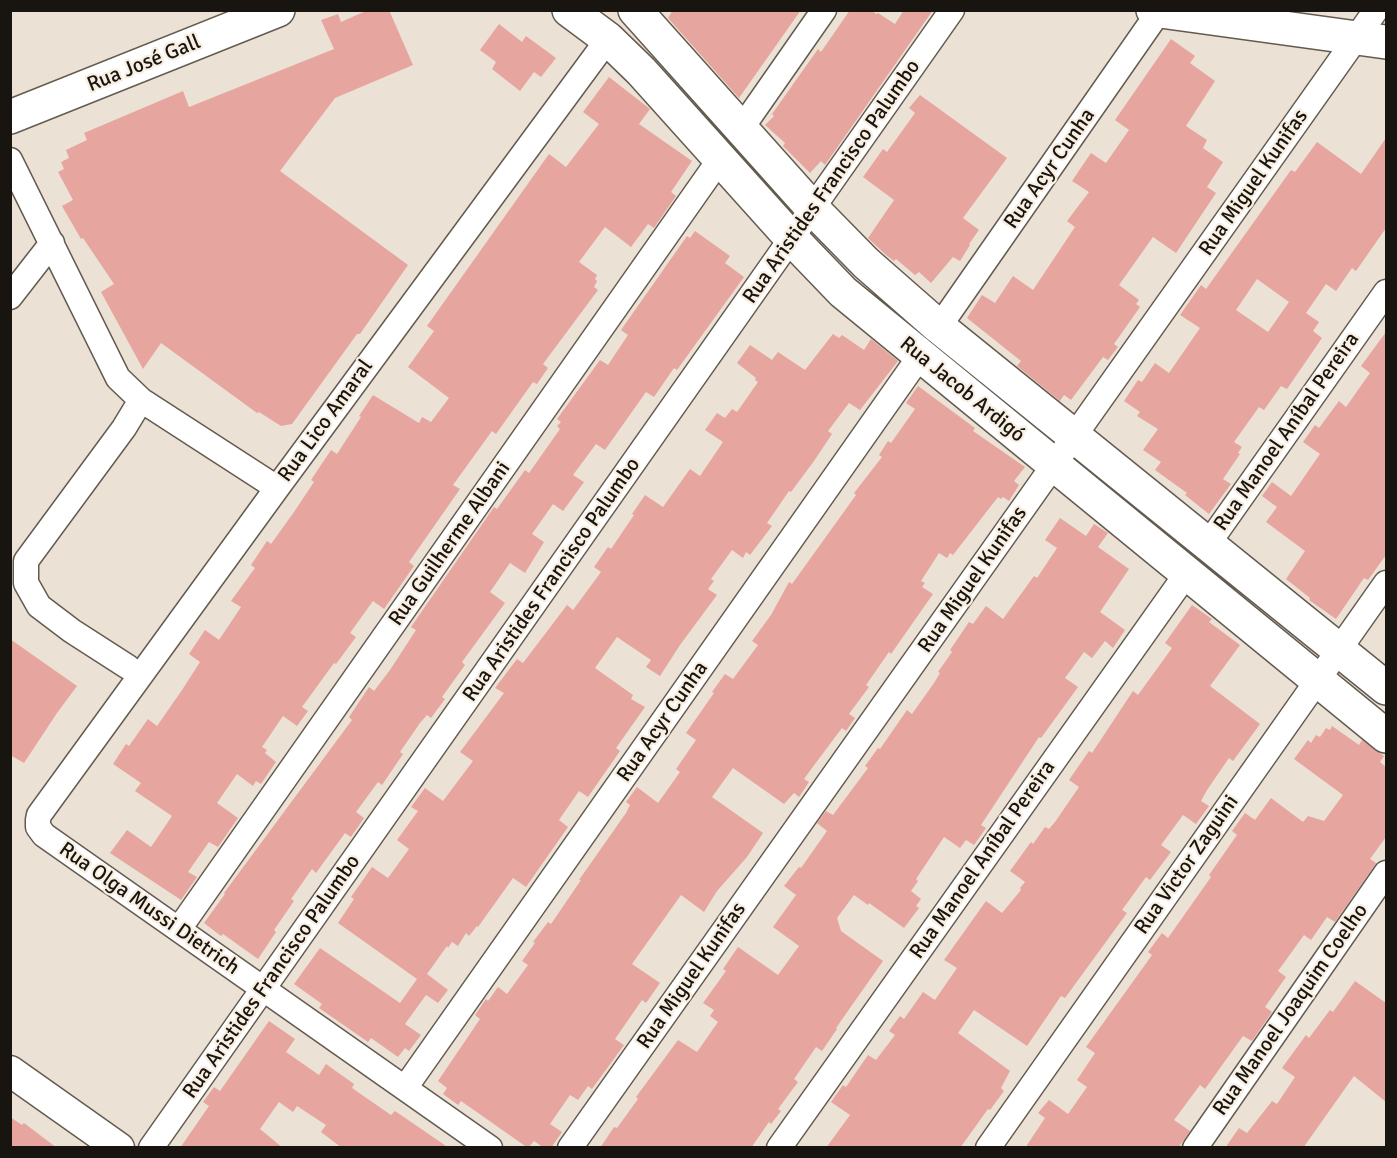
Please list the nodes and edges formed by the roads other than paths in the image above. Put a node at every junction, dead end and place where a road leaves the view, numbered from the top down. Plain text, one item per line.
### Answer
1 (278, 10) edge
2 (569, 10) edge
3 (628, 10) edge
4 (635, 10) edge
5 (824, 10) edge
6 (952, 10) edge
7 (1376, 10) edge
8 (1158, 11) edge
9 (608, 39) junction
10 (1371, 40) edge
11 (10, 117) edge
12 (741, 129) junction
13 (720, 159) junction
14 (10, 160) edge
15 (813, 209) junction
16 (792, 239) junction
17 (52, 243) junction
18 (1386, 292) edge
19 (10, 297) edge
20 (939, 327) junction
21 (920, 356) junction
22 (141, 400) junction
23 (1075, 436) junction
24 (1054, 466) junction
25 (277, 488) junction
26 (1208, 544) junction
27 (1186, 573) junction
28 (1386, 583) edge
29 (1339, 650) junction
30 (128, 667) dead end
31 (1317, 681) junction
32 (1386, 688) edge
33 (1386, 736) edge
34 (44, 835) joint
35 (1386, 873) edge
36 (179, 929) junction
37 (264, 989) junction
38 (10, 1071) edge
39 (405, 1088) junction
40 (119, 1148) edge
41 (151, 1148) edge
42 (490, 1148) edge
43 (570, 1148) edge
44 (778, 1148) edge
45 (988, 1148) edge
46 (1195, 1148) edge

1 - 11 main road, Rua José Gall
2 - 9 main road, Rua Jacob Ardigó
3 - 9 main road, Rua Lico Amaral
4 - 12 main road, Rua Jacob Ardigó
5 - 12 street
6 - 15 street, Rua Aristides Francisco Palumbo
7 - 10 street, Rua Miguel Kunifas
8 - 10 main road
8 - 20 street, Rua Acyr Cunha
9 - 13 main road, Rua Jacob Ardigó
9 - 25 street, Rua Lico Amaral
10 - 23 street, Rua Miguel Kunifas
12 - 15 main road, Rua Jacob Ardigó
13 - 16 main road, Rua Jacob Ardigó
13 - 36 street, Rua Guilherme Albani
14 - 17 street
15 - 16 street, Rua Aristides Francisco Palumbo
15 - 20 main road, Rua Jacob Ardigó
16 - 21 main road, Rua Jacob Ardigó
16 - 37 street, Rua Aristides Francisco Palumbo
17 - 19 street
17 - 22 street
18 - 26 street, Rua Manoel Aníbal Pereira
20 - 23 main road, Rua Jacob Ardigó
21 - 24 main road, Rua Jacob Ardigó
21 - 39 street, Rua Acyr Cunha
22 - 25 street
22 - 30 street
23 - 24 street, Rua Miguel Kunifas
23 - 26 main road, Rua Jacob Ardigó
24 - 27 main road, Rua Jacob Ardigó
24 - 43 street, Rua Miguel Kunifas
25 - 34 street, Rua Lico Amaral
26 - 29 main road, Rua Jacob Ardigó
27 - 31 main road, Rua Jacob Ardigó
27 - 44 street, Rua Manoel Aníbal Pereira
28 - 29 street, Rua Victor Zaguini
29 - 31 street, Rua Victor Zaguini
29 - 32 main road, Rua Jacob Ardigó
31 - 33 main road, Rua Jacob Ardigó
31 - 45 street, Rua Victor Zaguini
34 - 36 street, Rua Olga Mussi Dietrich
35 - 46 street, Rua Manoel Joaquim Coelho
36 - 37 street, Rua Olga Mussi Dietrich
37 - 39 street, Rua Olga Mussi Dietrich
37 - 41 street, Rua Aristides Francisco Palumbo
38 - 40 street
39 - 42 street, Rua Olga Mussi Dietrich

